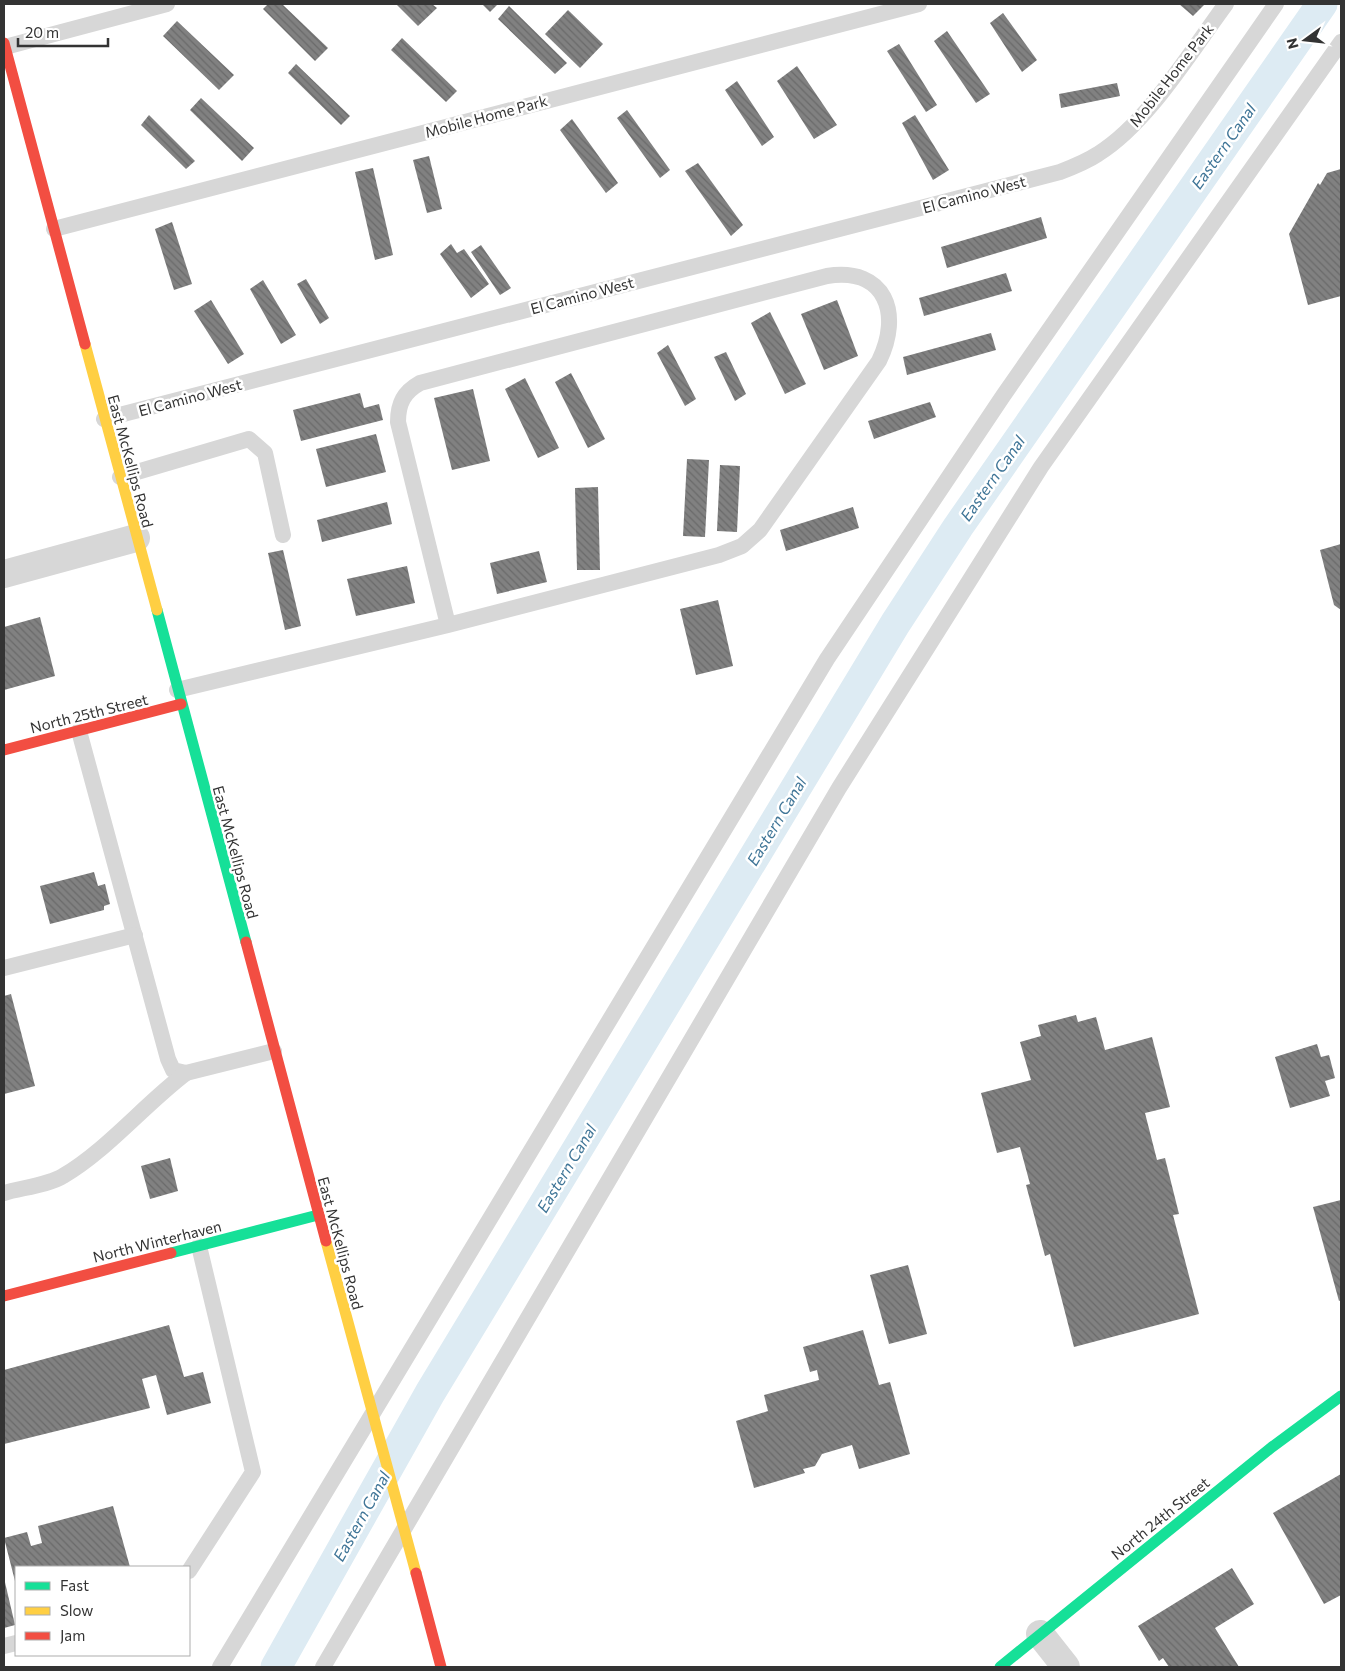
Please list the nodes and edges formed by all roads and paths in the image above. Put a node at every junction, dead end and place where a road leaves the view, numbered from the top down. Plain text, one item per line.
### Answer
1 (167, 4) edge
2 (919, 4) edge
3 (1226, 4) edge
4 (1276, 4) edge
5 (1341, 42) edge
6 (4, 45) edge
7 (1060, 172) joint
8 (54, 229) junction
9 (104, 419) junction
10 (120, 477) junction
11 (284, 534) dead end
12 (136, 538) junction
13 (4, 574) edge
14 (448, 625) junction
15 (179, 697) junction
16 (79, 731) junction
17 (4, 750) edge
18 (135, 935) junction
19 (4, 968) edge
20 (274, 1051) junction
21 (186, 1073) junction
22 (4, 1193) edge
23 (318, 1215) junction
24 (199, 1246) junction
25 (4, 1296) edge
26 (1341, 1396) edge
27 (372, 1414) junction
28 (404, 1528) junction
29 (190, 1569) edge
30 (1040, 1634) junction
31 (220, 1667) edge
32 (323, 1667) edge
33 (441, 1667) edge
34 (1000, 1667) edge
35 (1066, 1667) edge

1 - 6 lane
2 - 8 lane, Mobile Home Park
3 - 7 lane, Mobile Home Park
4 - 27 lane
5 - 28 lane
6 - 8 main road, East McKellips Road
7 - 9 lane, El Camino West
8 - 9 main road, East McKellips Road
9 - 10 main road, East McKellips Road
10 - 11 lane
10 - 12 main road, East McKellips Road
12 - 13 street
12 - 15 main road, East McKellips Road
14 - 14 lane
14 - 15 lane
15 - 16 main road, North 25th Street
15 - 20 main road, East McKellips Road
16 - 17 main road, North 25th Street
16 - 18 lane
18 - 19 lane
18 - 21 lane
20 - 21 lane
20 - 23 main road, East McKellips Road
21 - 22 lane
23 - 24 main road, North Winterhaven
23 - 27 main road, East McKellips Road
24 - 25 main road, North Winterhaven
24 - 29 lane
26 - 30 main road, North 24th Street
27 - 28 main road, East McKellips Road
27 - 31 lane
28 - 32 lane
28 - 33 main road, East McKellips Road
30 - 34 main road, North 24th Street
30 - 35 street

